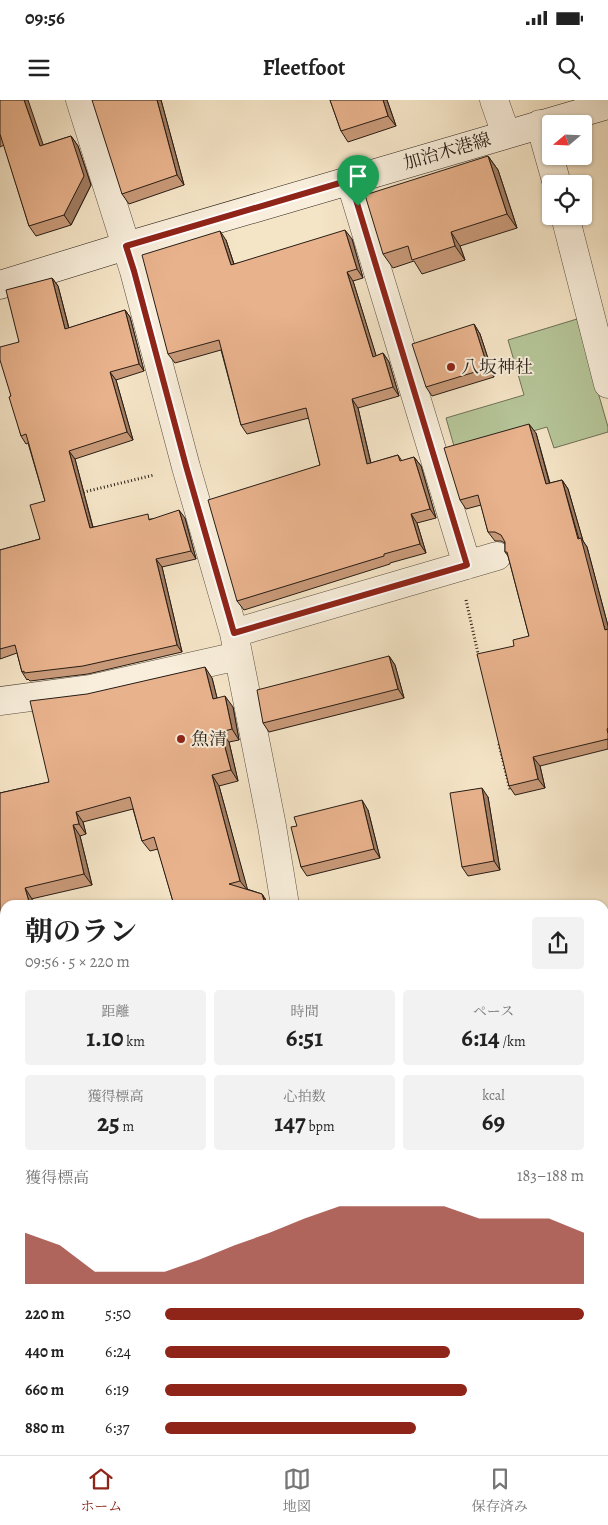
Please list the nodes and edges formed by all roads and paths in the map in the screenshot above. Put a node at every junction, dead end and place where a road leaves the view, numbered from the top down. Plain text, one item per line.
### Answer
1 (80, 100) edge
2 (494, 100) edge
3 (608, 105) edge
4 (540, 124) junction
5 (506, 134) junction
6 (554, 175) edge
7 (350, 180) junction
8 (567, 225) edge
9 (126, 246) junction
10 (0, 285) edge
11 (608, 384) edge
12 (186, 466) junction
13 (74, 494) edge
14 (497, 556) dead end
15 (462, 566) junction
16 (236, 644) junction
17 (480, 664) edge
18 (0, 701) edge
19 (498, 741) edge
20 (510, 790) edge
21 (285, 900) edge

1 - 9 street
2 - 5 street
3 - 4 street, 加治木港線
4 - 5 street, 加治木港線
4 - 6 street
5 - 7 street, 加治木港線
7 - 9 street, 加治木港線
7 - 15 street
8 - 11 street
9 - 10 street, 加治木港線
9 - 12 street
12 - 13 path
12 - 16 street
14 - 15 street
15 - 16 street
15 - 17 path
16 - 18 street
16 - 21 street
19 - 20 path

